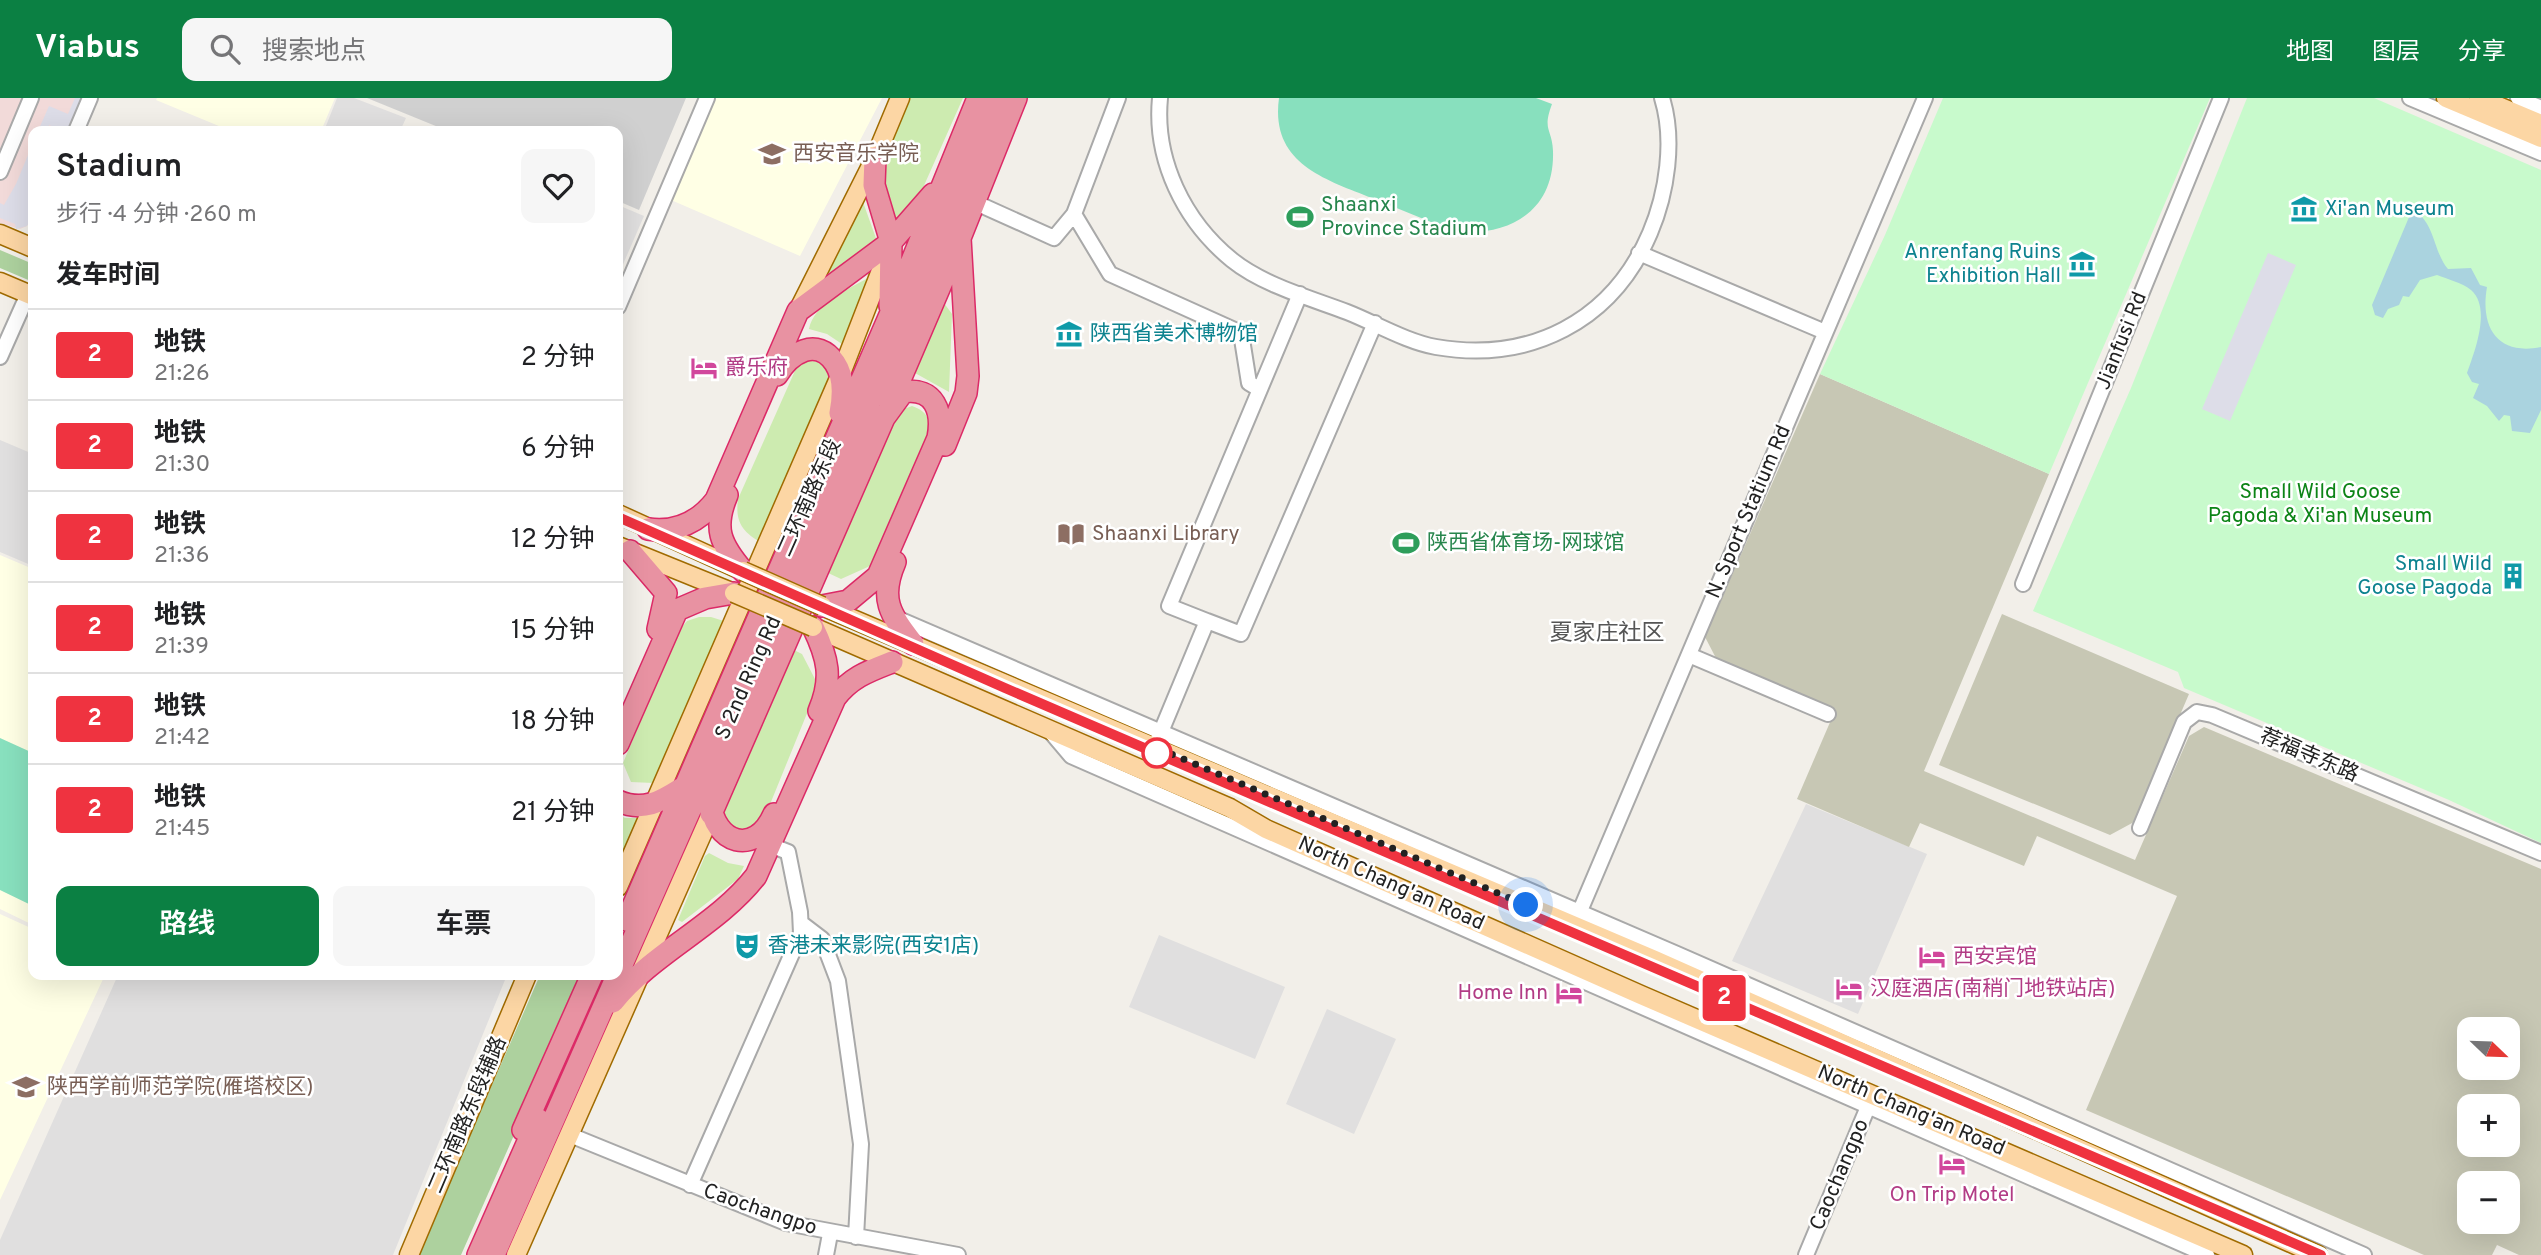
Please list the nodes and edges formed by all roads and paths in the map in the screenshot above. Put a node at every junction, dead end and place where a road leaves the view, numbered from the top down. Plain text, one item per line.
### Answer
1 (31, 98) edge
2 (90, 98) edge
3 (707, 98) edge
4 (900, 98) edge
5 (978, 98) edge
6 (997, 98) edge
7 (1016, 98) edge
8 (1118, 98) edge
9 (1160, 98) edge
10 (1662, 98) edge
11 (1925, 98) edge
12 (2221, 98) edge
13 (2410, 98) edge
14 (2446, 98) edge
15 (2479, 98) edge
16 (2518, 98) edge
17 (2541, 108) edge
18 (2541, 124) edge
19 (78, 126) edge
20 (2541, 138) edge
21 (2541, 153) edge
22 (874, 158) junction
23 (0, 172) edge
24 (946, 179) junction
25 (974, 202) junction
26 (1074, 214) junction
27 (0, 234) edge
28 (960, 238) junction
29 (28, 241) edge
30 (891, 242) junction
31 (1639, 253) junction
32 (0, 282) edge
33 (919, 289) junction
34 (28, 294) edge
35 (1300, 294) junction
36 (623, 295) edge
37 (28, 301) edge
38 (798, 311) junction
39 (890, 315) junction
40 (1375, 323) junction
41 (1825, 332) junction
42 (0, 356) edge
43 (840, 376) junction
44 (1259, 388) junction
45 (884, 418) junction
46 (835, 440) junction
47 (623, 516) edge
48 (648, 529) junction
49 (624, 548) edge
50 (743, 571) junction
51 (2023, 584) dead end
52 (734, 593) junction
53 (822, 606) junction
54 (892, 616) junction
55 (1206, 621) junction
56 (813, 627) junction
57 (913, 644) junction
58 (1689, 654) junction
59 (892, 662) junction
60 (623, 711) edge
61 (1828, 713) dead end
62 (623, 733) edge
63 (1158, 740) junction
64 (710, 768) junction
65 (678, 791) junction
66 (623, 803) edge
67 (655, 803) junction
68 (711, 814) junction
69 (2140, 828) dead end
70 (770, 845) junction
71 (2541, 853) edge
72 (623, 876) edge
73 (623, 905) edge
74 (1576, 919) junction
75 (801, 923) junction
76 (623, 930) edge
77 (623, 964) edge
78 (644, 970) junction
79 (525, 980) edge
80 (590, 980) edge
81 (602, 980) edge
82 (616, 980) edge
83 (575, 1012) junction
84 (598, 1020) junction
85 (567, 1057) junction
86 (1871, 1101) junction
87 (570, 1135) junction
88 (690, 1185) junction
89 (830, 1234) junction
90 (856, 1237) junction
91 (409, 1255) edge
92 (468, 1255) edge
93 (478, 1255) edge
94 (494, 1255) edge
95 (516, 1255) edge
96 (826, 1255) edge
97 (958, 1255) edge
98 (1805, 1255) edge
99 (2207, 1255) edge
100 (2243, 1255) edge
101 (2318, 1255) edge
102 (2364, 1255) edge

1 - 23 street
2 - 19 street
3 - 36 street
4 - 22 main road
5 - 24 highway
6 - 33 highway, S 2nd Ring Rd
7 - 25 highway
8 - 26 street
9 - 35 street
10 - 31 street
11 - 41 street, N. Sport Statium Rd
12 - 51 street, Jianfusi Rd
13 - 21 street
14 - 20 main road
15 - 18 main road
16 - 17 street
22 - 30 highway
22 - 38 main road
24 - 30 highway
24 - 39 highway
25 - 26 street
25 - 28 highway
26 - 44 street
27 - 29 main road
28 - 33 highway
28 - 45 highway
28 - 54 highway
30 - 38 highway
30 - 39 highway
30 - 43 main road
31 - 40 street
31 - 41 street
32 - 34 main road
33 - 64 highway, S 2nd Ring Rd
35 - 40 street
35 - 44 street
37 - 42 street
38 - 48 highway
39 - 46 highway, 二环南路东段
40 - 55 street
41 - 58 street, N. Sport Statium Rd
43 - 46 highway
43 - 50 highway
43 - 67 main road
44 - 55 street
45 - 53 highway
45 - 68 highway
46 - 65 highway, 二环南路东段
47 - 48 main road, North Chang'an Road
48 - 50 main road, North Chang'an Road
49 - 52 main road, North Chang'an Road
49 - 60 highway
50 - 53 main road, North Chang'an Road, bridge
52 - 56 main road, North Chang'an Road, bridge
52 - 62 highway
53 - 57 main road, North Chang'an Road
54 - 57 highway
54 - 63 street
55 - 63 street
56 - 59 main road, North Chang'an Road
56 - 68 highway
57 - 63 main road, North Chang'an Road
58 - 61 street
58 - 74 street, N. Sport Statium Rd
59 - 70 highway
59 - 86 main road, North Chang'an Road
63 - 74 main road, North Chang'an Road
64 - 68 highway
64 - 77 highway, S 2nd Ring Rd
65 - 67 highway
65 - 73 highway
65 - 76 highway, 二环南路东段
66 - 67 highway
67 - 72 main road
68 - 78 main road
69 - 71 street, 荐福寺东路
70 - 75 street
70 - 78 highway
74 - 101 main road, North Chang'an Road
74 - 102 street
75 - 88 street
75 - 90 street
78 - 84 highway
78 - 87 main road
79 - 91 main road, 二环南路东段辅路
80 - 83 highway
81 - 85 highway
82 - 84 highway, S 2nd Ring Rd
83 - 85 highway
83 - 92 highway
84 - 94 highway, S 2nd Ring Rd
85 - 93 highway
86 - 98 street, Caochangpo
86 - 99 street
86 - 100 main road, North Chang'an Road
87 - 88 street, Caochangpo
87 - 95 main road
88 - 89 street, Caochangpo
89 - 90 street, Caochangpo
89 - 96 street
90 - 97 street, Caochangpo

